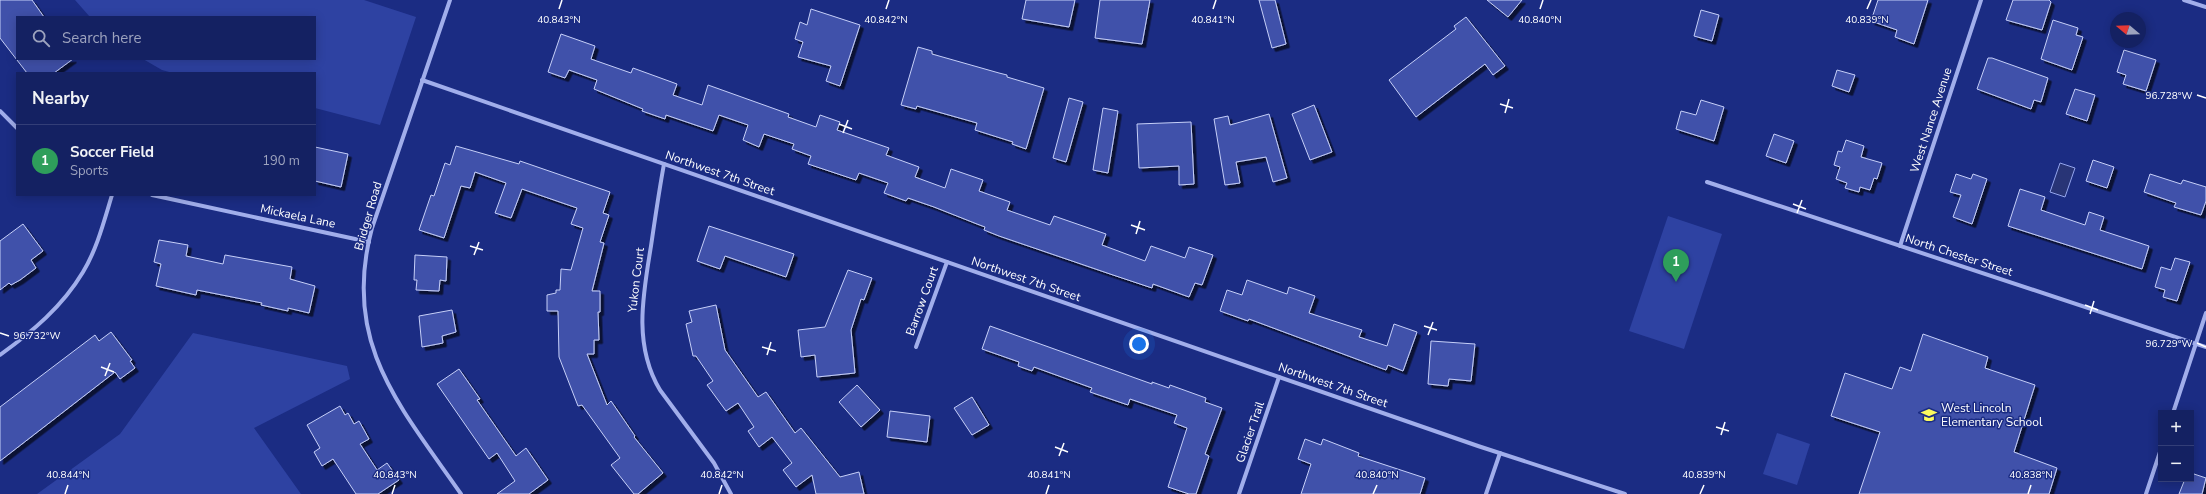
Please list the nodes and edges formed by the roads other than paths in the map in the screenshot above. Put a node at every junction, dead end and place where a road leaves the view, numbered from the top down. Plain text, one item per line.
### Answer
1 (450, 0) edge
2 (1981, 0) edge
3 (2184, 0) edge
4 (2206, 7) edge
5 (422, 80) junction
6 (0, 111) edge
7 (16, 127) edge
8 (664, 164) junction
9 (1707, 182) dead end
10 (112, 196) edge
11 (157, 196) edge
12 (369, 242) junction
13 (1900, 246) junction
14 (947, 262) junction
15 (2206, 313) edge
16 (2196, 344) junction
17 (2206, 347) edge
18 (916, 348) dead end
19 (0, 355) edge
20 (1279, 377) junction
21 (2174, 410) edge
22 (1500, 453) junction
23 (2158, 458) edge
24 (461, 494) edge
25 (731, 494) edge
26 (1239, 494) edge
27 (1486, 494) edge
28 (1625, 494) edge
29 (2146, 494) edge

1 - 5 street, Bridger Road
2 - 13 street, West Nance Avenue
3 - 4 street
5 - 8 street, Northwest 7th Street
5 - 12 street, Bridger Road
6 - 7 street
8 - 14 street, Northwest 7th Street
8 - 25 street, Yukon Court
9 - 13 street, North Chester Street
10 - 19 street
11 - 12 street, Mickaela Lane
12 - 24 street, Bridger Road
13 - 16 street, North Chester Street
14 - 18 street, Barrow Court
14 - 20 street, Northwest 7th Street
15 - 16 street
16 - 17 street, North Chester Street
16 - 21 street
20 - 22 street, Northwest 7th Street
20 - 26 street, Glacier Trail
22 - 27 street
22 - 28 street, Northwest 7th Street
23 - 29 street

